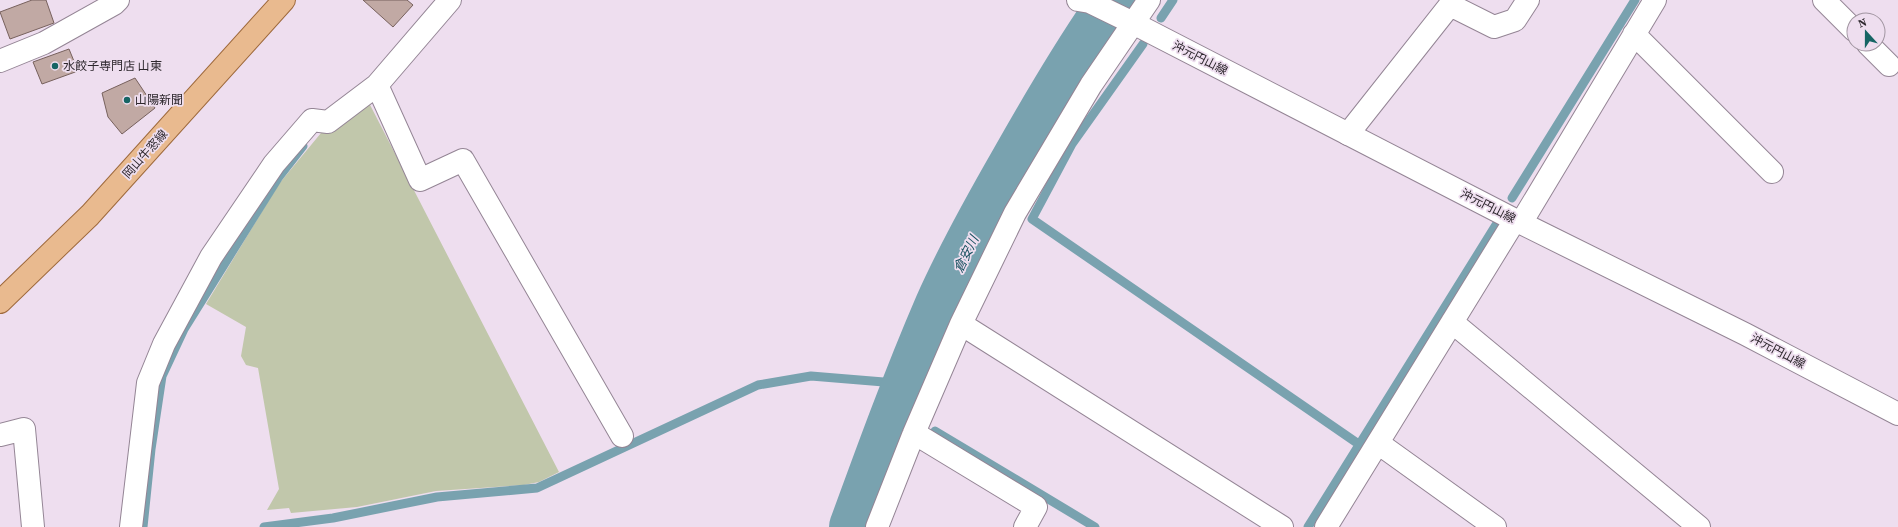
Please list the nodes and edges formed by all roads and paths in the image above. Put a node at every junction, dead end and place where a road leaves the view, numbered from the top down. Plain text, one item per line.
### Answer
1 (118, 0) edge
2 (284, 0) edge
3 (450, 0) edge
4 (1149, 0) edge
5 (1528, 0) edge
6 (1655, 0) edge
7 (1824, 0) edge
8 (1089, 2) edge
9 (1449, 3) edge
10 (1127, 20) junction
11 (1846, 22) edge
12 (1634, 34) junction
13 (1876, 52) edge
14 (0, 61) edge
15 (1889, 65) dead end
16 (377, 85) junction
17 (1348, 134) junction
18 (1772, 172) dead end
19 (1518, 222) junction
20 (0, 302) edge
21 (1452, 322) junction
22 (962, 324) junction
23 (1898, 414) edge
24 (914, 433) junction
25 (0, 434) edge
26 (622, 436) dead end
27 (1378, 443) junction
28 (33, 527) edge
29 (131, 527) edge
30 (877, 527) edge
31 (1025, 527) edge
32 (1282, 527) edge
33 (1326, 527) edge
34 (1495, 527) edge
35 (1699, 527) edge

1 - 14 street
2 - 20 main road, 岡山牛窓線
3 - 16 street
4 - 10 street
5 - 9 street
6 - 12 street
7 - 11 street
8 - 10 street, 沖元円山線
9 - 17 street
10 - 17 street, 沖元円山線
10 - 22 street
12 - 18 street
12 - 19 street
13 - 15 street
16 - 26 street
16 - 29 street
17 - 19 street, 沖元円山線
19 - 21 street
19 - 23 street, 沖元円山線
21 - 27 street
21 - 35 street
22 - 24 street
22 - 32 street
24 - 30 street
24 - 31 street
25 - 28 street
27 - 33 street
27 - 34 street

